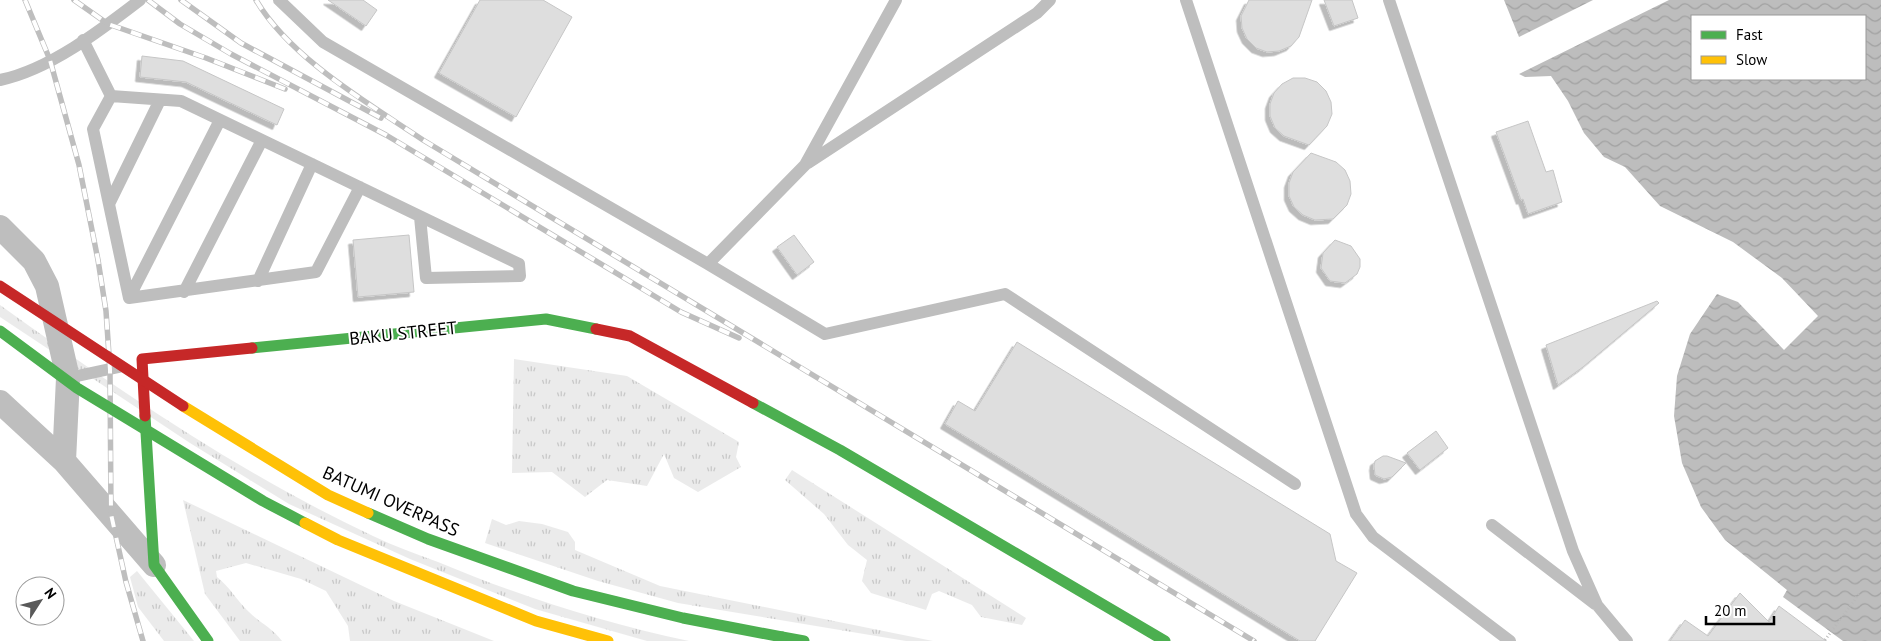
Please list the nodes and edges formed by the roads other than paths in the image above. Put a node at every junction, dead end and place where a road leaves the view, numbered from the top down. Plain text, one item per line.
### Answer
1 (140, 0) edge
2 (279, 0) edge
3 (896, 0) edge
4 (1050, 0) edge
5 (1186, 0) edge
6 (1389, 0) edge
7 (83, 40) junction
8 (0, 80) edge
9 (111, 96) junction
10 (160, 100) junction
11 (220, 120) junction
12 (262, 140) junction
13 (312, 164) junction
14 (805, 165) junction
15 (360, 188) junction
16 (109, 204) junction
17 (420, 217) junction
18 (0, 228) edge
19 (708, 264) junction
20 (258, 280) junction
21 (0, 286) edge
22 (184, 292) junction
23 (129, 298) junction
24 (0, 331) edge
25 (142, 359) junction
26 (68, 378) junction
27 (0, 402) edge
28 (64, 461) junction
29 (1295, 484) dead end
30 (1492, 525) dead end
31 (154, 565) junction
32 (1597, 605) junction
33 (208, 641) edge
34 (608, 641) edge
35 (804, 641) edge
36 (1165, 641) edge
37 (1510, 641) edge
38 (1628, 641) edge

1 - 7 lane
2 - 19 lane
3 - 14 lane
4 - 14 lane
5 - 37 lane
6 - 32 lane
7 - 8 lane
7 - 9 lane
9 - 10 lane
9 - 16 lane
10 - 11 lane
10 - 16 lane
11 - 12 lane
11 - 23 lane
12 - 13 lane
12 - 22 lane
13 - 15 lane
13 - 20 lane
14 - 19 lane
15 - 17 lane
15 - 20 lane
16 - 23 lane
17 - 17 lane
18 - 26 street
19 - 29 lane
20 - 22 lane
21 - 35 main road, BATUMI OVERPASS, bridge
22 - 23 lane
24 - 34 main road, bridge
25 - 26 lane
25 - 31 main road
25 - 36 main road, BAKU STREET
26 - 28 street
27 - 28 street
28 - 31 street
30 - 32 lane
31 - 33 main road
32 - 38 lane

